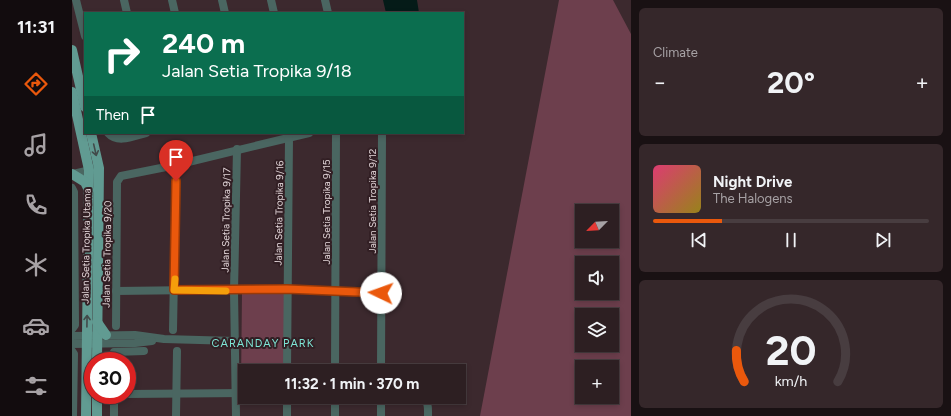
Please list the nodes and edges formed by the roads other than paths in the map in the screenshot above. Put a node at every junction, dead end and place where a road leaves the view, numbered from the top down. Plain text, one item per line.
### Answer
1 (76, 0) edge
2 (124, 0) edge
3 (172, 0) edge
4 (222, 0) edge
5 (271, 0) edge
6 (325, 0) edge
7 (127, 12) edge
8 (175, 12) edge
9 (225, 12) edge
10 (274, 12) edge
11 (328, 12) edge
12 (84, 32) edge
13 (72, 50) edge
14 (72, 92) edge
15 (84, 103) edge
16 (91, 134) edge
17 (109, 134) edge
18 (142, 134) edge
19 (305, 134) edge
20 (336, 134) edge
21 (382, 134) edge
22 (289, 138) junction
23 (237, 149) junction
24 (176, 165) junction
25 (94, 169) junction
26 (72, 174) edge
27 (73, 190) edge
28 (89, 190) junction
29 (73, 289) edge
30 (287, 289) junction
31 (174, 290) junction
32 (116, 291) junction
33 (234, 291) junction
34 (336, 291) junction
35 (381, 293) junction
36 (116, 326) dead end
37 (72, 329) edge
38 (173, 330) dead end
39 (72, 336) edge
40 (235, 341) junction
41 (101, 343) edge
42 (72, 349) edge
43 (144, 351) dead end
44 (177, 351) dead end
45 (114, 352) edge
46 (287, 364) edge
47 (335, 364) edge
48 (381, 364) edge
49 (73, 390) edge
50 (236, 393) junction
51 (136, 394) edge
52 (175, 395) junction
53 (97, 404) edge
54 (114, 404) edge
55 (287, 404) edge
56 (335, 404) edge
57 (381, 404) edge
58 (425, 404) edge
59 (73, 416) edge
60 (86, 416) edge
61 (97, 416) edge
62 (114, 416) edge
63 (176, 416) edge
64 (236, 416) edge
65 (287, 416) edge
66 (335, 416) edge
67 (381, 416) edge
68 (428, 416) edge

1 - 12 street
2 - 7 street
3 - 8 street
4 - 9 street
5 - 10 street
6 - 11 street
13 - 15 main road
14 - 25 main road, Jalan Setia Tropika Utama
16 -> 25 main road, Jalan Setia Tropika Utama
17 - 18 street
19 - 22 street
20 - 34 street, Jalan Setia Tropika 9/15
21 - 35 street, Jalan Setia Tropika 9/12
22 - 23 street
22 - 30 street, Jalan Setia Tropika 9/16
23 - 24 street
23 - 33 street, Jalan Setia Tropika 9/17
24 - 31 street
24 - 32 street, Jalan Setia Tropika 9/20
25 - 26 street
25 - 28 main road, Jalan Setia Tropika Utama
25 - 41 main road, Jalan Setia Tropika Utama
26 - 28 main road
27 - 29 street
41 -> 28 main road, Jalan Setia Tropika Utama
29 - 37 street
30 - 33 street
30 - 34 street
30 - 46 street, Jalan Setia Tropika 9/16
31 - 32 street
31 - 33 street
31 - 38 street
32 - 36 street, Jalan Setia Tropika 9/20
33 - 40 street, Jalan Setia Tropika 9/17
34 - 35 street
34 - 47 street, Jalan Setia Tropika 9/15
35 - 48 street, Jalan Setia Tropika 9/12
39 - 41 street
40 - 41 street
40 - 50 street, Jalan Setia Tropika 9/17
41 - 42 street
41 - 60 main road, Jalan Setia Tropika Utama
42 - 49 street
43 - 45 street
44 - 52 street
49 - 59 street
50 - 52 street
50 - 64 street, Jalan Setia Tropika 9/17
51 - 52 street
52 - 63 street
53 - 61 main road
54 - 62 street
55 - 65 street
56 - 66 street
57 - 67 street
58 - 68 street

